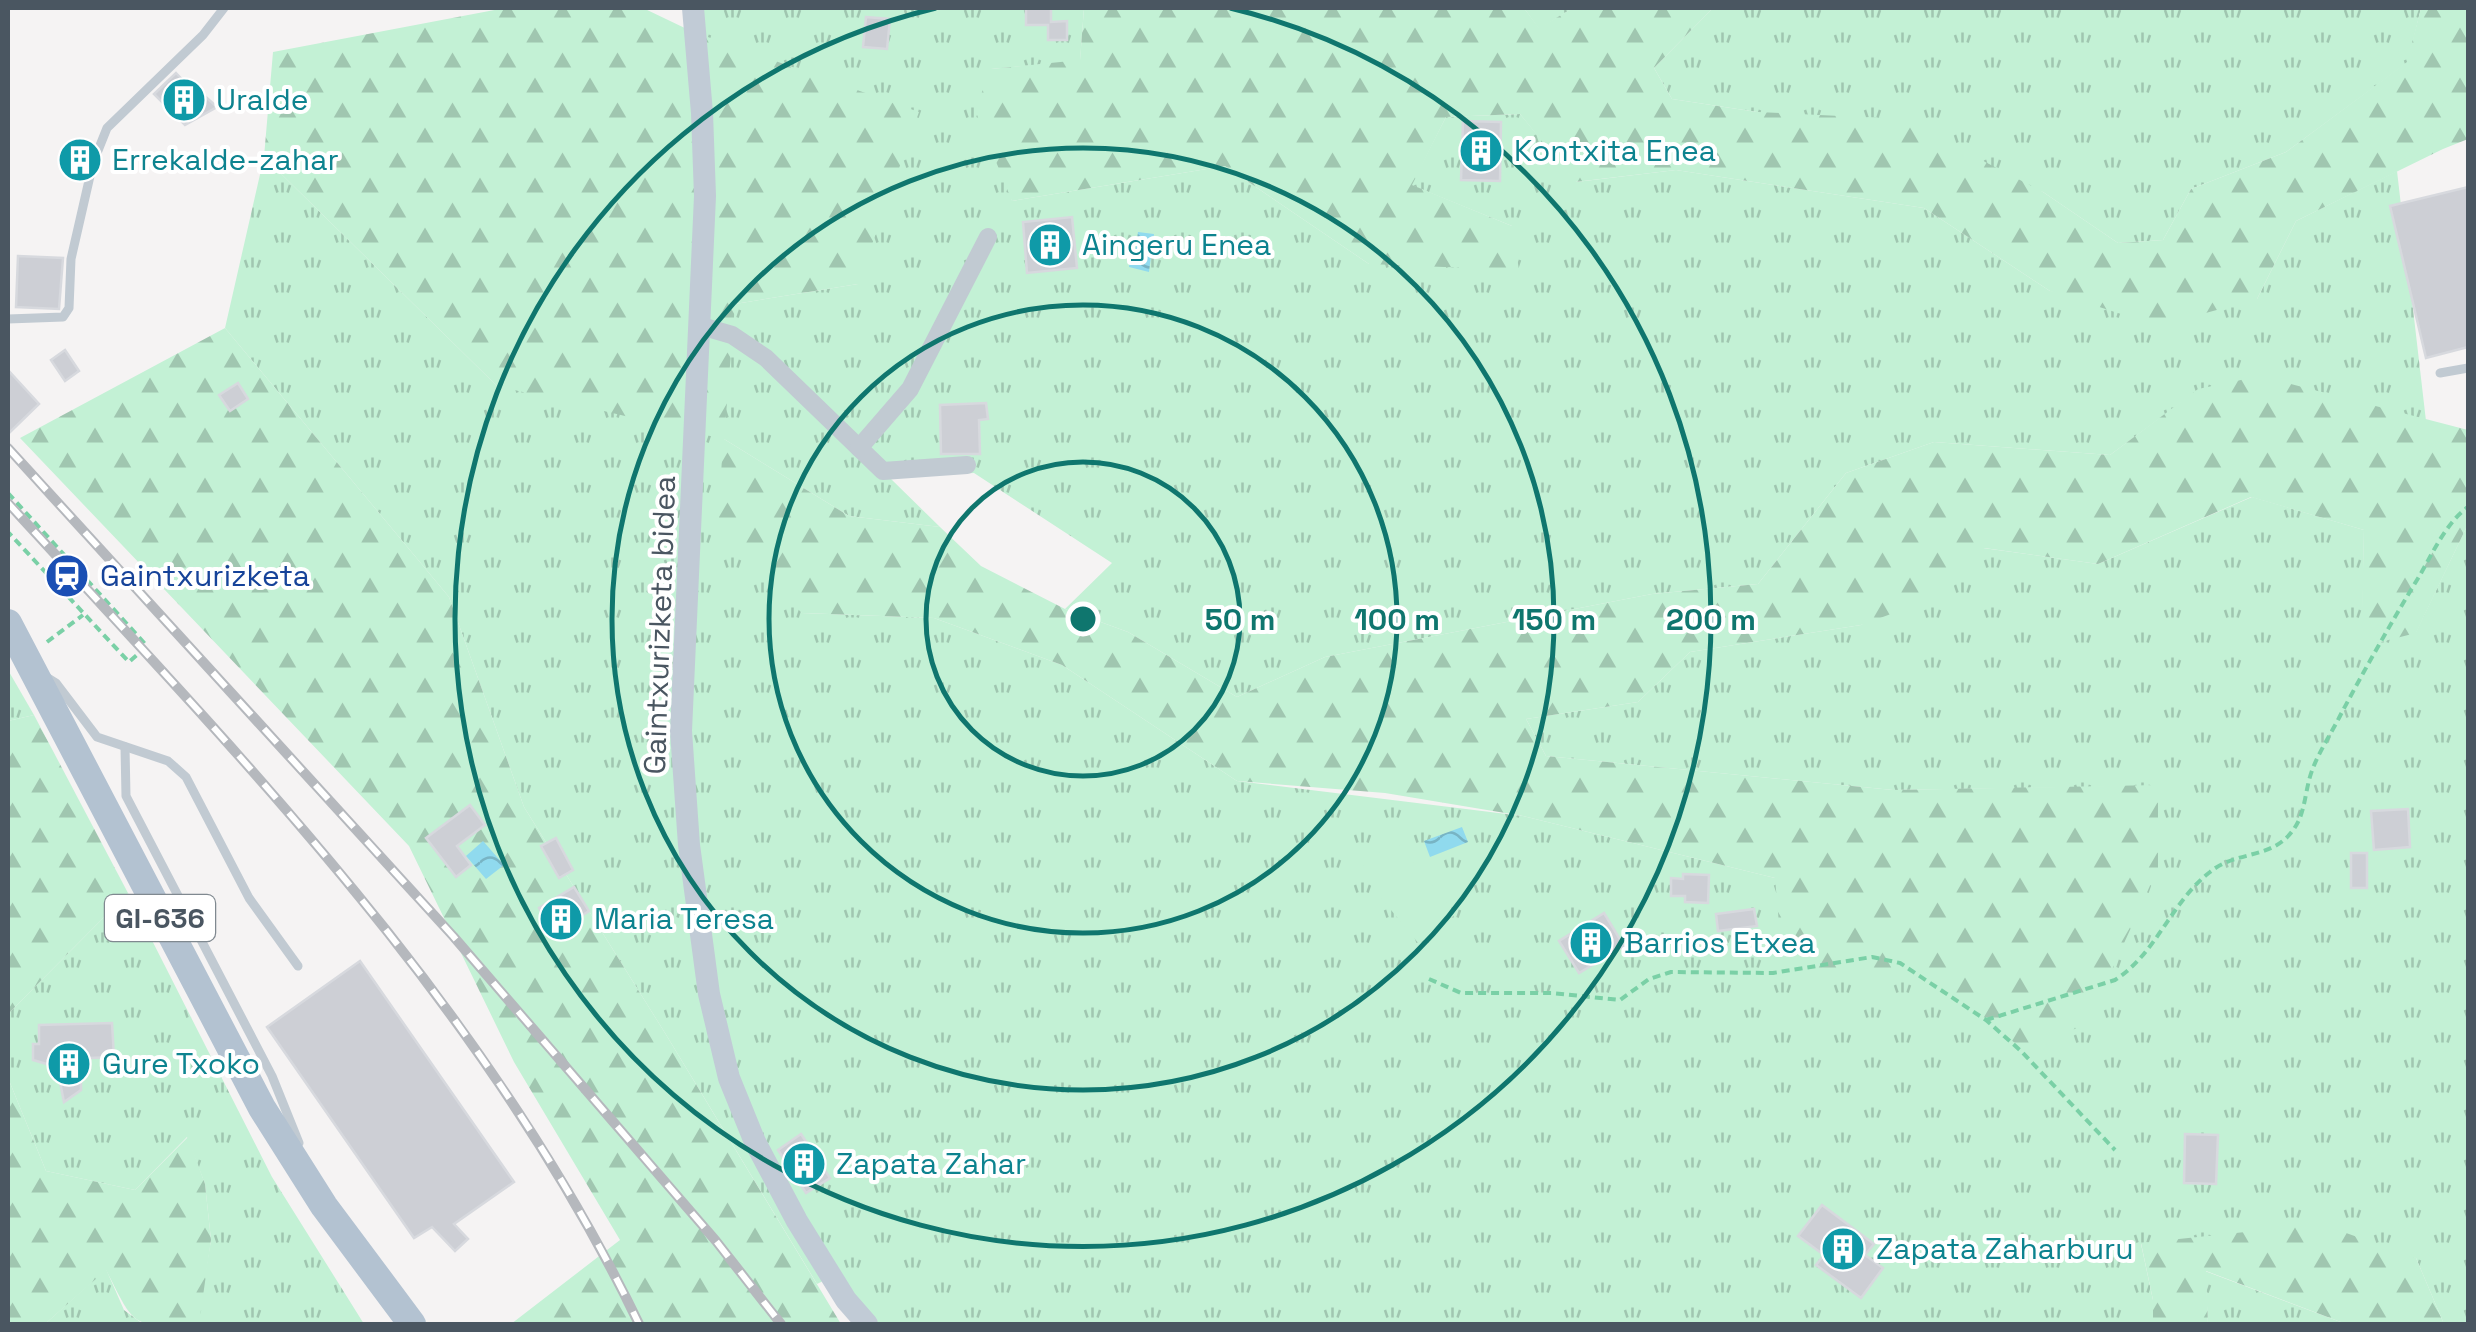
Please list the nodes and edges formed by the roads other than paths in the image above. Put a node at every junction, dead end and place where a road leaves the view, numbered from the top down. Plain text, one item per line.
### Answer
1 (224, 8) edge
2 (693, 8) edge
3 (988, 237) dead end
4 (8, 320) edge
5 (701, 326) junction
6 (2468, 368) edge
7 (2440, 373) dead end
8 (859, 448) junction
9 (967, 465) dead end
10 (8, 623) edge
11 (36, 656) junction
12 (125, 748) junction
13 (298, 966) dead end
14 (324, 1206) junction
15 (412, 1324) edge
16 (867, 1324) edge

1 - 4 lane
2 - 5 main road, Gaintxurizketa bidea
3 - 8 street
5 - 8 street
5 - 16 main road, Gaintxurizketa bidea
6 - 7 lane
8 - 9 street
10 - 11 main road, GI-636
11 - 12 lane
11 - 14 main road, GI-636
12 - 13 lane
12 - 14 lane
14 - 15 main road, GI-636

